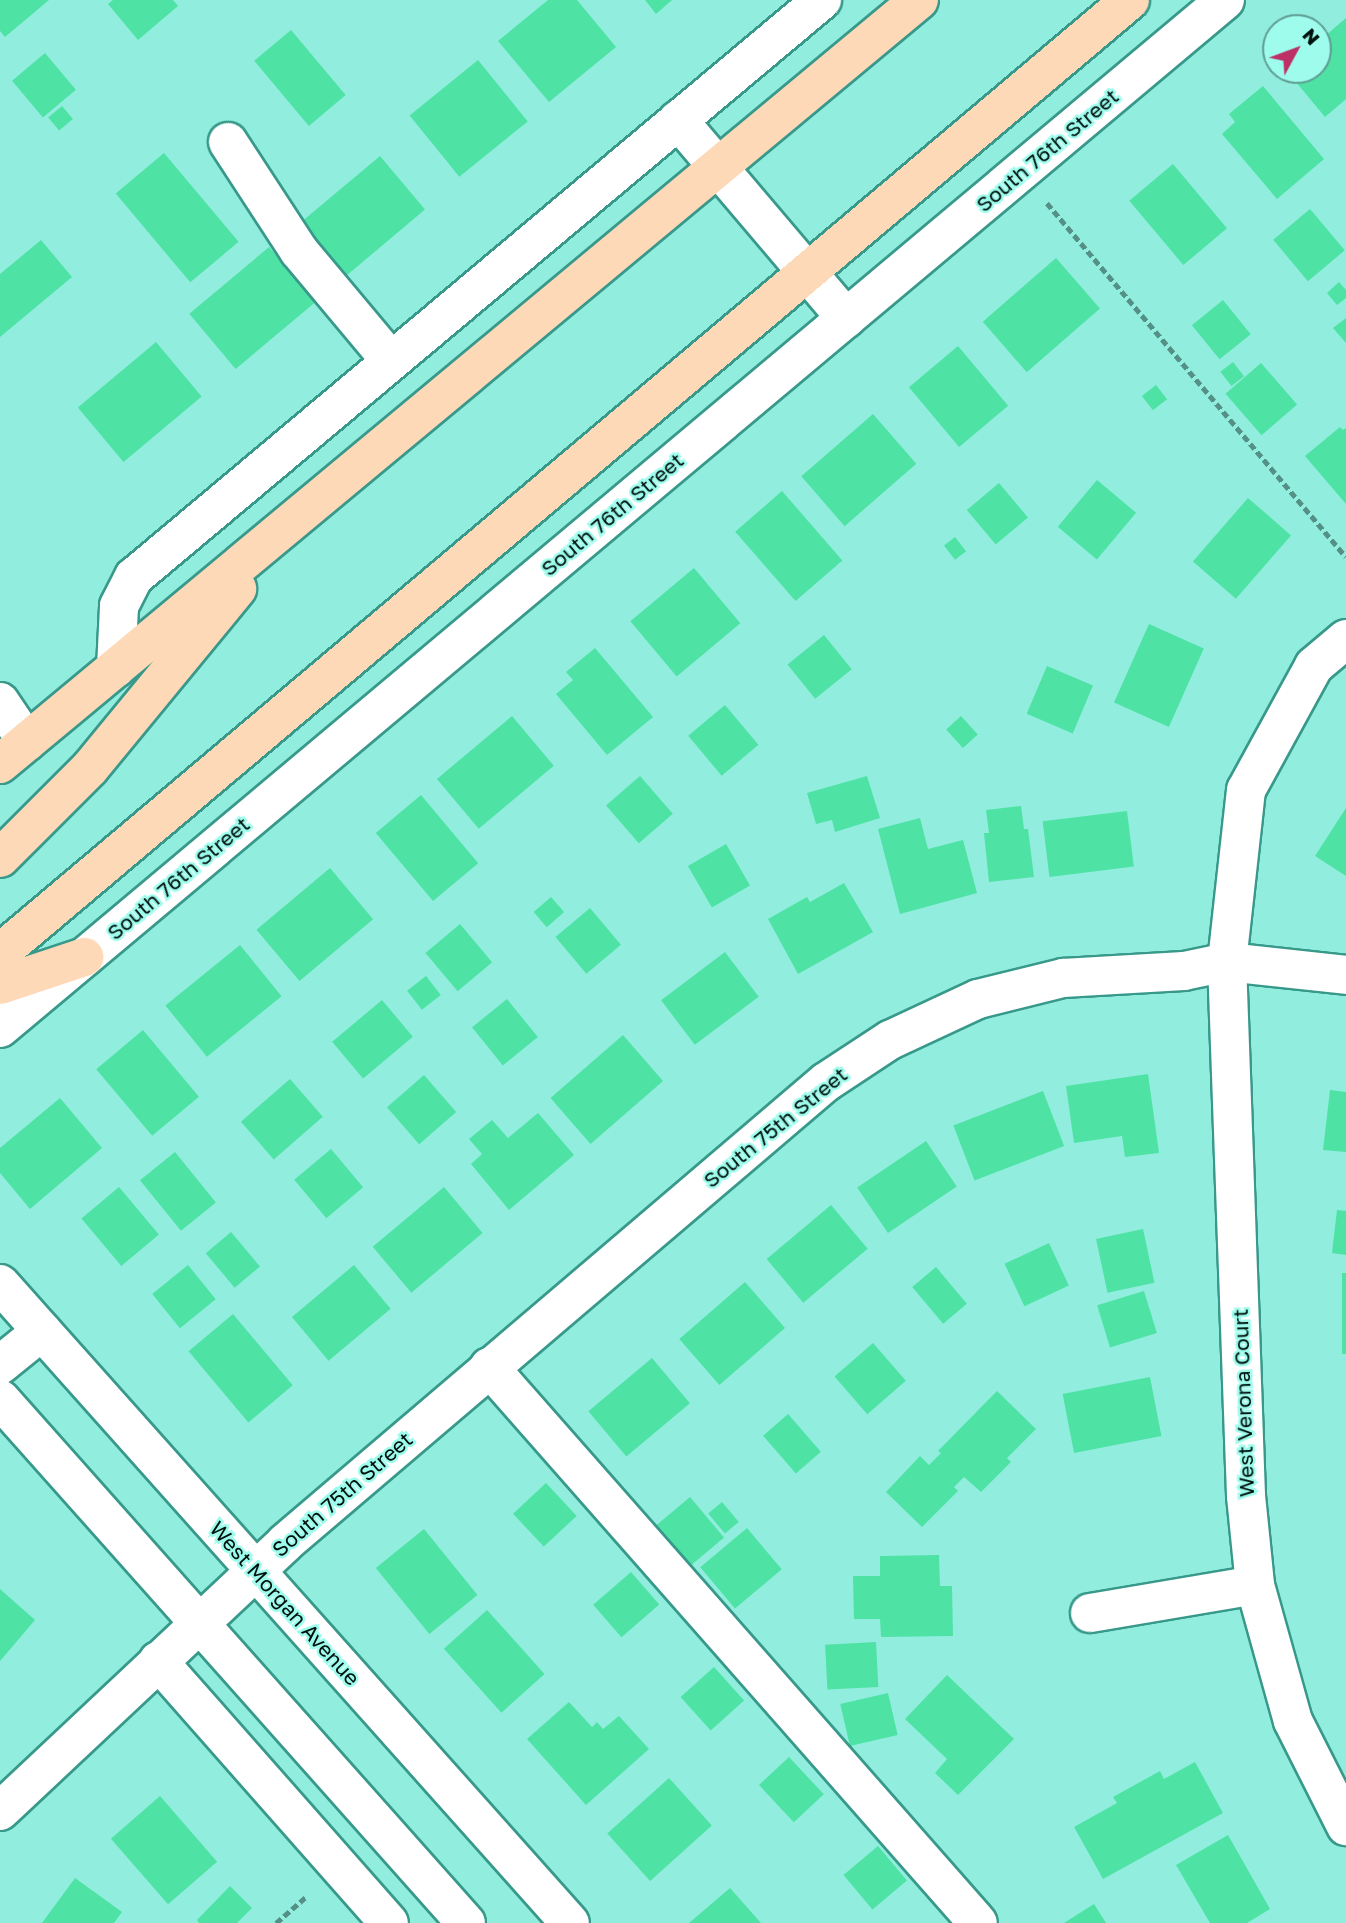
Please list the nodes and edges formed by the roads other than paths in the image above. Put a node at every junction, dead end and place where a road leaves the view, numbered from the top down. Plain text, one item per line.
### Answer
1 (822, 0) edge
2 (919, 0) edge
3 (1130, 0) edge
4 (1225, 0) edge
5 (678, 120) junction
6 (228, 142) dead end
7 (717, 169) junction
8 (807, 273) junction
9 (846, 318) junction
10 (391, 361) junction
11 (291, 523) junction
12 (1346, 639) edge
13 (116, 668) junction
14 (0, 702) edge
15 (14, 753) edge
16 (0, 858) edge
17 (0, 953) edge
18 (84, 957) junction
19 (1227, 962) junction
20 (1346, 975) edge
21 (0, 985) edge
22 (0, 1028) edge
23 (0, 1284) edge
24 (42, 1331) junction
25 (0, 1365) edge
26 (489, 1367) junction
27 (0, 1399) edge
28 (255, 1569) junction
29 (1255, 1585) junction
30 (1090, 1613) dead end
31 (200, 1621) junction
32 (158, 1661) junction
33 (253, 1681) junction
34 (268, 1786) junction
35 (0, 1811) edge
36 (1346, 1826) edge
37 (389, 1923) edge
38 (466, 1923) edge
39 (570, 1923) edge
40 (978, 1923) edge

1 - 5 street
2 - 7 main road
3 - 8 main road
4 - 9 street, South 76th Street
5 - 7 street
5 - 10 street
6 - 10 street
7 - 8 street
7 - 11 main road
8 - 9 street
8 - 17 main road
9 - 18 street, South 76th Street
10 - 13 street
11 - 13 main road
11 - 16 main road
12 - 19 street
13 - 15 main road
14 - 15 street
18 - 21 main road
18 - 22 street, South 76th Street
19 - 20 street, South 75th Street
19 - 26 street, South 75th Street
19 - 29 street, West Verona Court
23 - 24 street, West Morgan Avenue
24 - 25 street
24 - 28 street, West Morgan Avenue
26 - 28 street, South 75th Street
26 - 40 street
27 - 31 street
28 - 31 street, South 75th Street
28 - 39 street, West Morgan Avenue
29 - 30 street
29 - 36 street, West Verona Court
31 - 32 street, South 75th Street
31 - 33 street
32 - 34 street
32 - 35 street, South 75th Street
33 - 34 street
33 - 38 street
34 - 37 street

